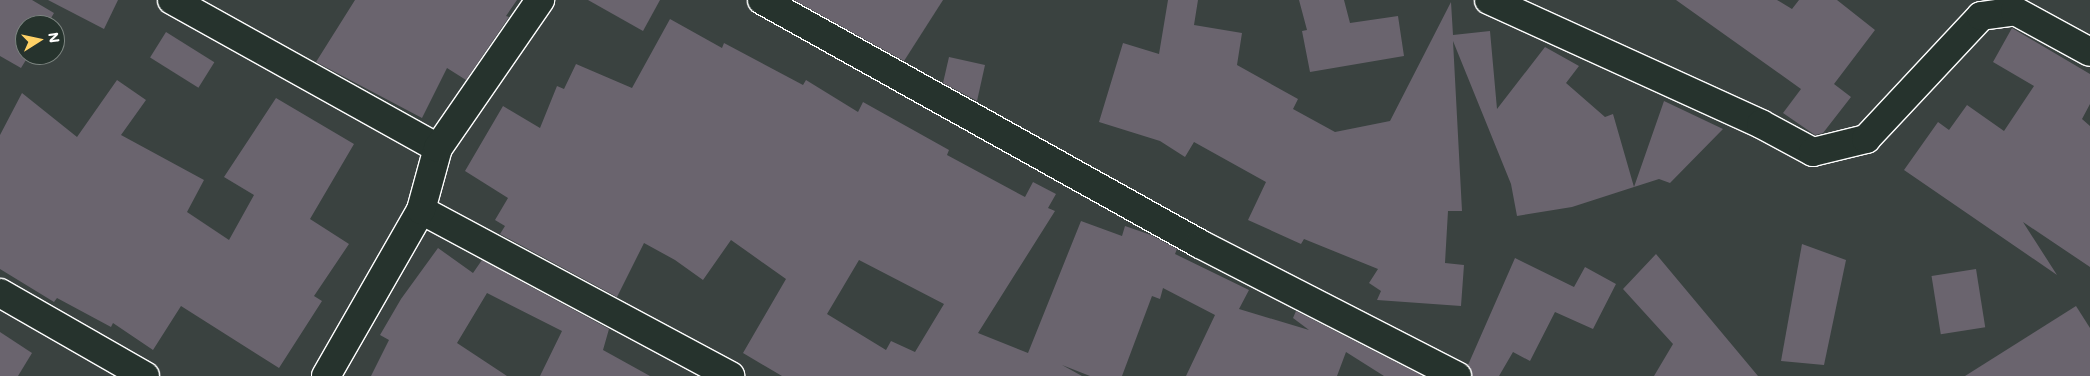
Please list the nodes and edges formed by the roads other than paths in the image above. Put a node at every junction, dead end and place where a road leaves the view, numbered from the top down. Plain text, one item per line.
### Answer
1 (172, 0) edge
2 (540, 0) edge
3 (762, 0) edge
4 (1489, 0) edge
5 (2090, 52) edge
6 (438, 148) junction
7 (421, 210) junction
8 (0, 293) edge
9 (145, 376) edge
10 (326, 376) edge
11 (730, 376) edge
12 (1457, 376) edge

1 - 6 street
2 - 6 street
3 - 12 street
4 - 5 street
6 - 7 street
7 - 10 street
7 - 11 street
8 - 9 street

